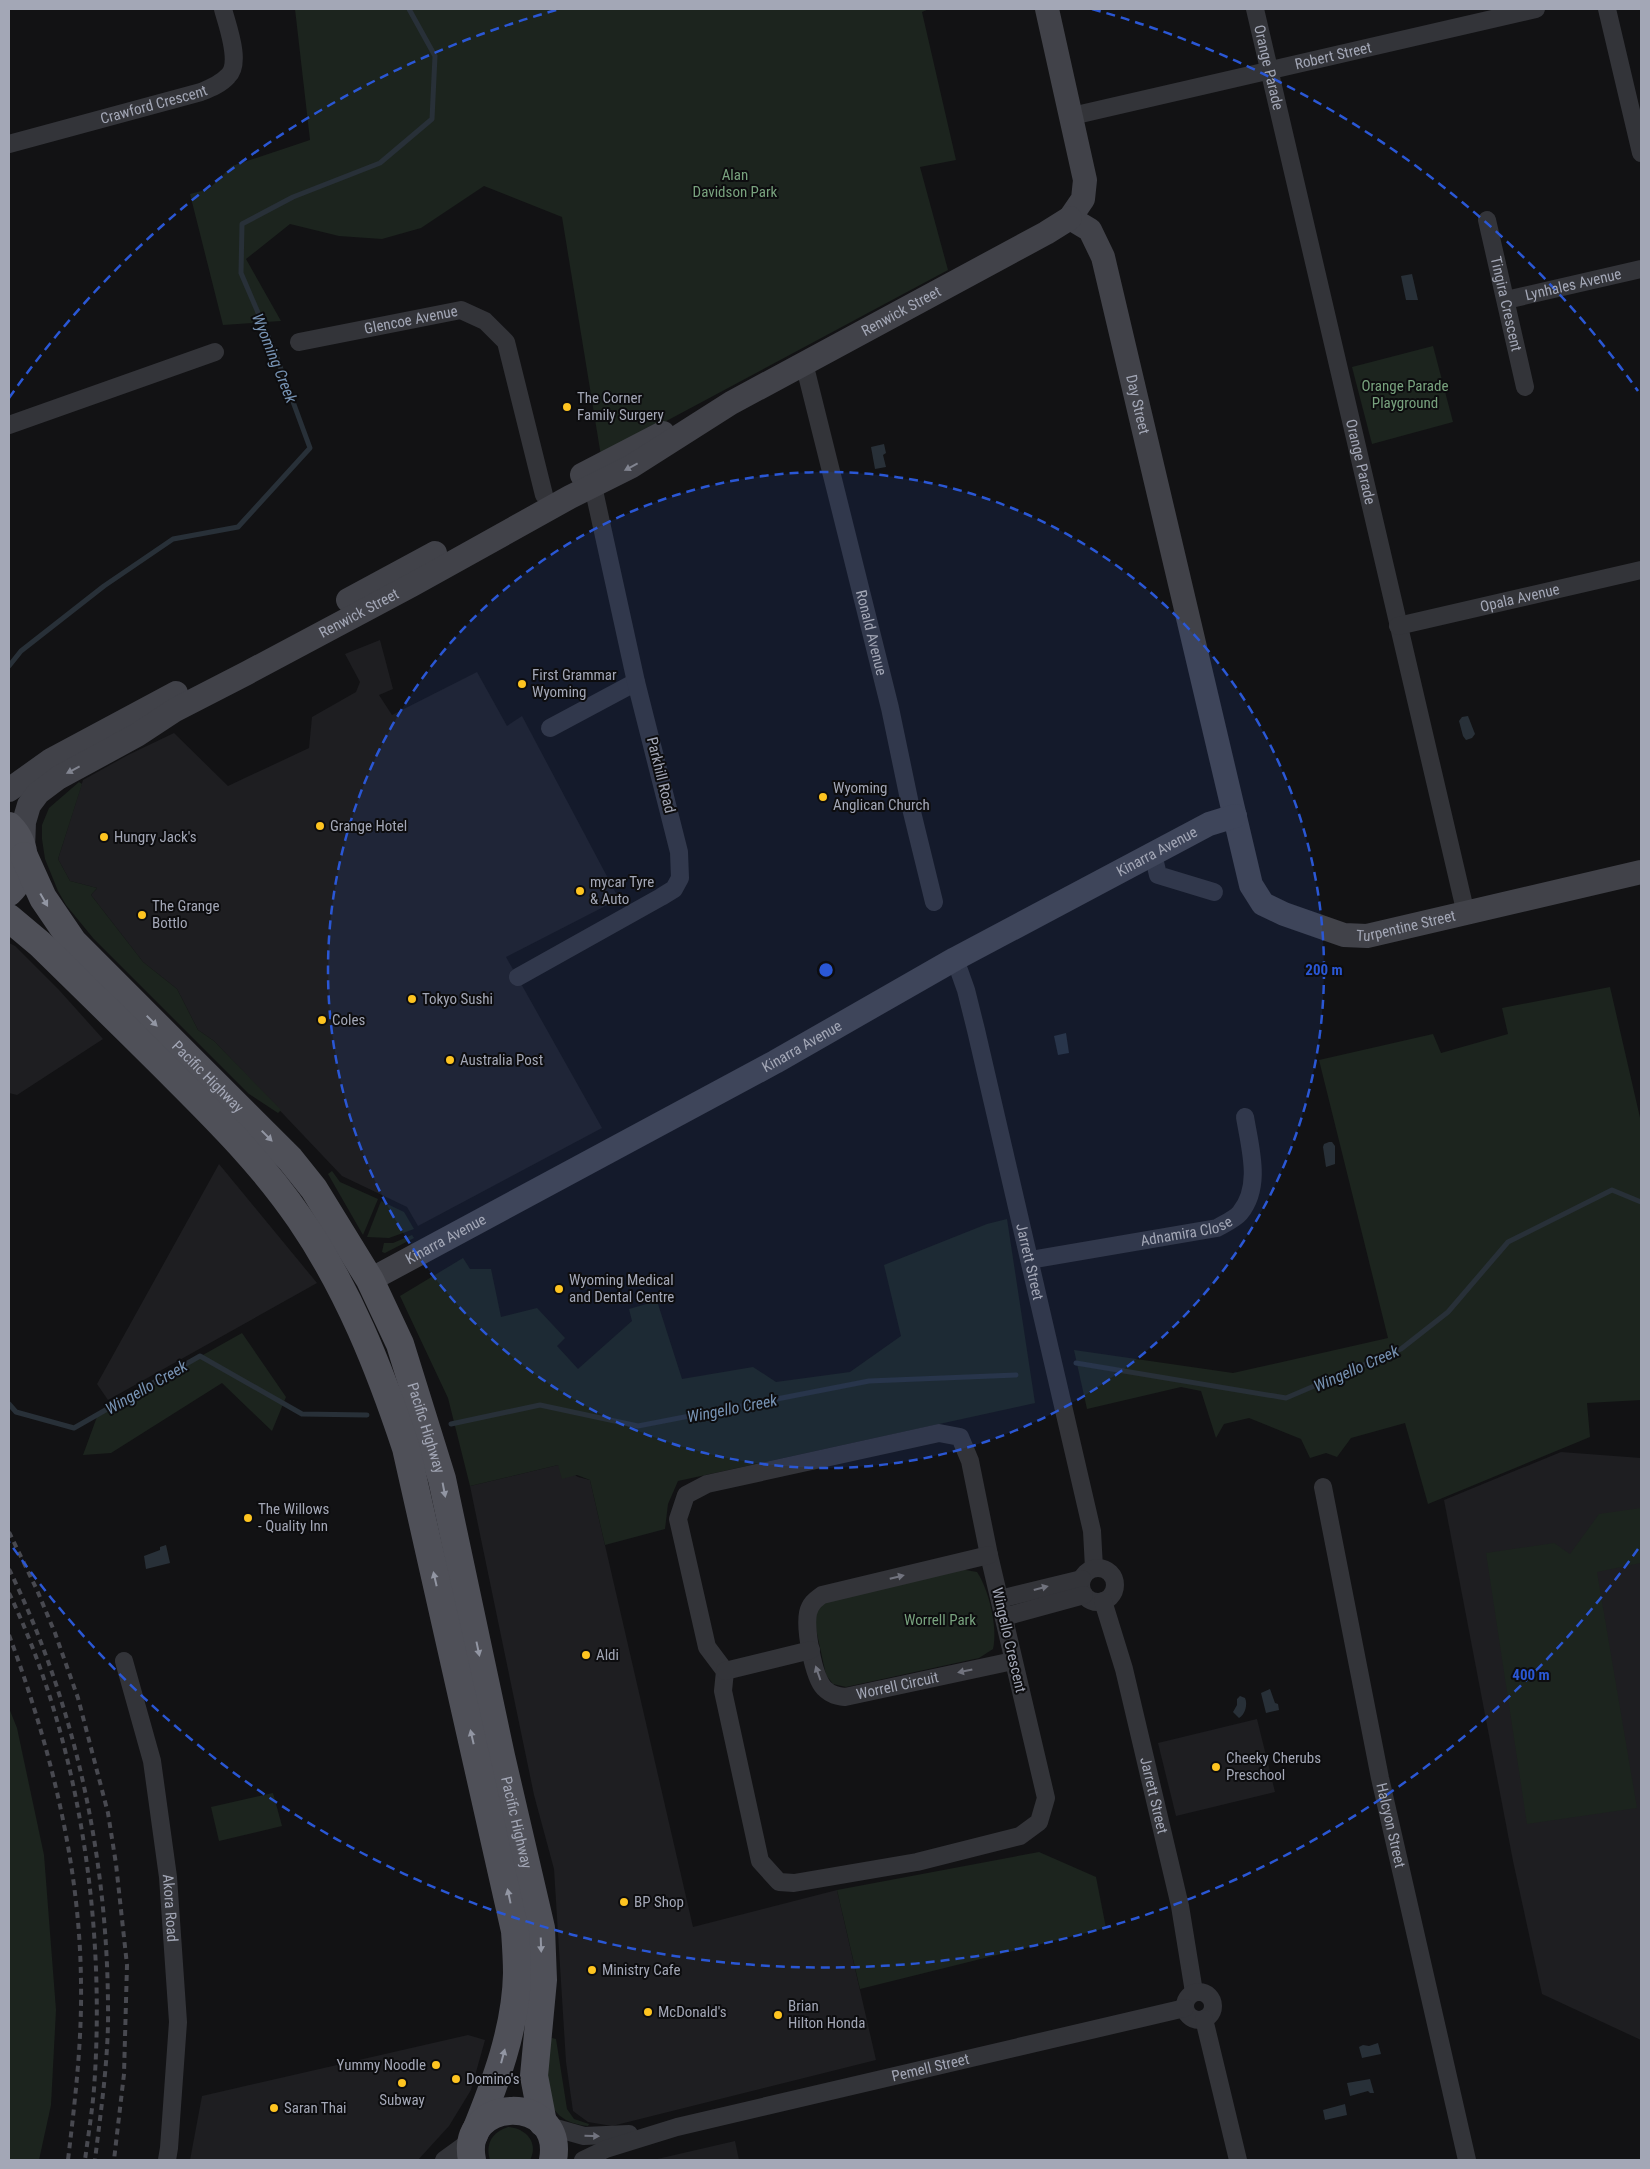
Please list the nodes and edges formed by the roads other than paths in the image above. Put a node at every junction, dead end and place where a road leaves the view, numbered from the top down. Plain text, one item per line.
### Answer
1 (222, 9) edge
2 (1047, 9) edge
3 (1255, 9) edge
4 (1536, 9) edge
5 (1607, 9) edge
6 (1269, 70) junction
7 (1635, 99) edge
8 (1072, 116) junction
9 (9, 144) edge
10 (1641, 153) edge
11 (1070, 218) junction
12 (1487, 220) dead end
13 (1641, 269) edge
14 (1506, 300) junction
15 (298, 342) dead end
16 (215, 352) dead end
17 (804, 363) junction
18 (1525, 387) dead end
19 (9, 424) edge
20 (591, 478) junction
21 (546, 502) junction
22 (446, 548) junction
23 (1641, 570) edge
24 (343, 622) junction
25 (1398, 626) junction
26 (199, 681) junction
27 (636, 682) junction
28 (550, 728) dead end
29 (147, 729) junction
30 (76, 746) junction
31 (9, 790) edge
32 (1235, 816) junction
33 (9, 826) edge
34 (24, 853) junction
35 (1153, 854) junction
36 (1641, 872) edge
37 (9, 892) edge
38 (1214, 892) dead end
39 (934, 902) dead end
40 (1466, 914) junction
41 (9, 918) edge
42 (955, 959) junction
43 (518, 977) dead end
44 (1245, 1117) dead end
45 (1030, 1260) junction
46 (370, 1280) junction
47 (406, 1448) junction
48 (1323, 1487) dead end
49 (989, 1555) junction
50 (1087, 1581) junction
51 (1000, 1599) junction
52 (1103, 1601) junction
53 (1004, 1617) junction
54 (811, 1650) junction
55 (124, 1661) dead end
56 (1013, 1661) junction
57 (725, 1671) junction
58 (1194, 1992) junction
59 (1184, 2008) junction
60 (1204, 2019) junction
61 (677, 2127) junction
62 (548, 2136) edge
63 (473, 2145) edge
64 (167, 2160) edge
65 (444, 2160) edge
66 (567, 2160) edge
67 (582, 2160) edge
68 (1238, 2160) edge
69 (1467, 2160) edge

1 - 9 street, Crawford Crescent
2 - 8 street
3 - 6 street, Orange Parade
4 - 6 street, Robert Street
5 - 7 street
6 - 8 street, Robert Street
6 - 25 street, Orange Parade
7 - 10 street
8 - 11 street
11 - 17 street, Renwick Street
11 - 32 street, Day Street
12 - 14 street, Tingira Crescent
13 - 14 street, Lynhales Avenue
14 - 18 street, Tingira Crescent
15 - 21 street, Glencoe Avenue
16 - 19 street
17 - 20 street, Renwick Street
17 - 39 street, Ronald Avenue
20 - 21 street, Renwick Street
20 - 27 street, Parkhill Road
21 - 22 street, Renwick Street
21 - 24 street, Renwick Street
22 - 24 street
22 - 26 street, Renwick Street
23 - 25 street, Opala Avenue
24 - 26 street
24 - 29 street, Renwick Street
25 - 40 street, Orange Parade
26 - 30 street, Renwick Street
27 - 28 street
27 - 43 street, Parkhill Road
29 - 30 street
29 -> 34 street, Renwick Street
30 - 31 street, Renwick Street
32 - 35 street, Kinarra Avenue
32 - 40 street, Turpentine Street
33 - 34 main road, Pacific Highway
34 - 37 main road
34 -> 46 main road, Pacific Highway
35 - 38 street
35 - 42 street, Kinarra Avenue
36 - 40 street, Turpentine Street
41 - 47 main road, Pacific Highway
42 - 45 street, Jarrett Street
42 - 46 street, Kinarra Avenue
44 - 45 street, Adnamira Close
45 - 50 street, Jarrett Street
46 - 47 main road
46 -> 62 main road, Pacific Highway
63 -> 47 main road, Pacific Highway
48 - 69 street, Halcyon Street
49 - 51 street, Wingello Crescent
54 -> 49 street, Worrell Circuit
49 - 57 street, Wingello Crescent
51 -> 50 street
50 - 52 street
50 - 52 street
50 - 53 street
51 - 53 street, Wingello Crescent
52 - 58 street, Jarrett Street
53 - 56 street, Wingello Crescent
56 -> 54 street, Worrell Circuit
54 - 57 street
55 - 64 street, Akora Road
56 - 57 street, Wingello Crescent
58 - 59 street
58 - 60 street
59 - 60 street
59 - 61 street, Pemell Street
60 - 68 street
62 -> 61 street, Pemell Street
61 - 67 street, Pemell Street
62 - 63 main road
62 - 66 street
63 - 65 street

